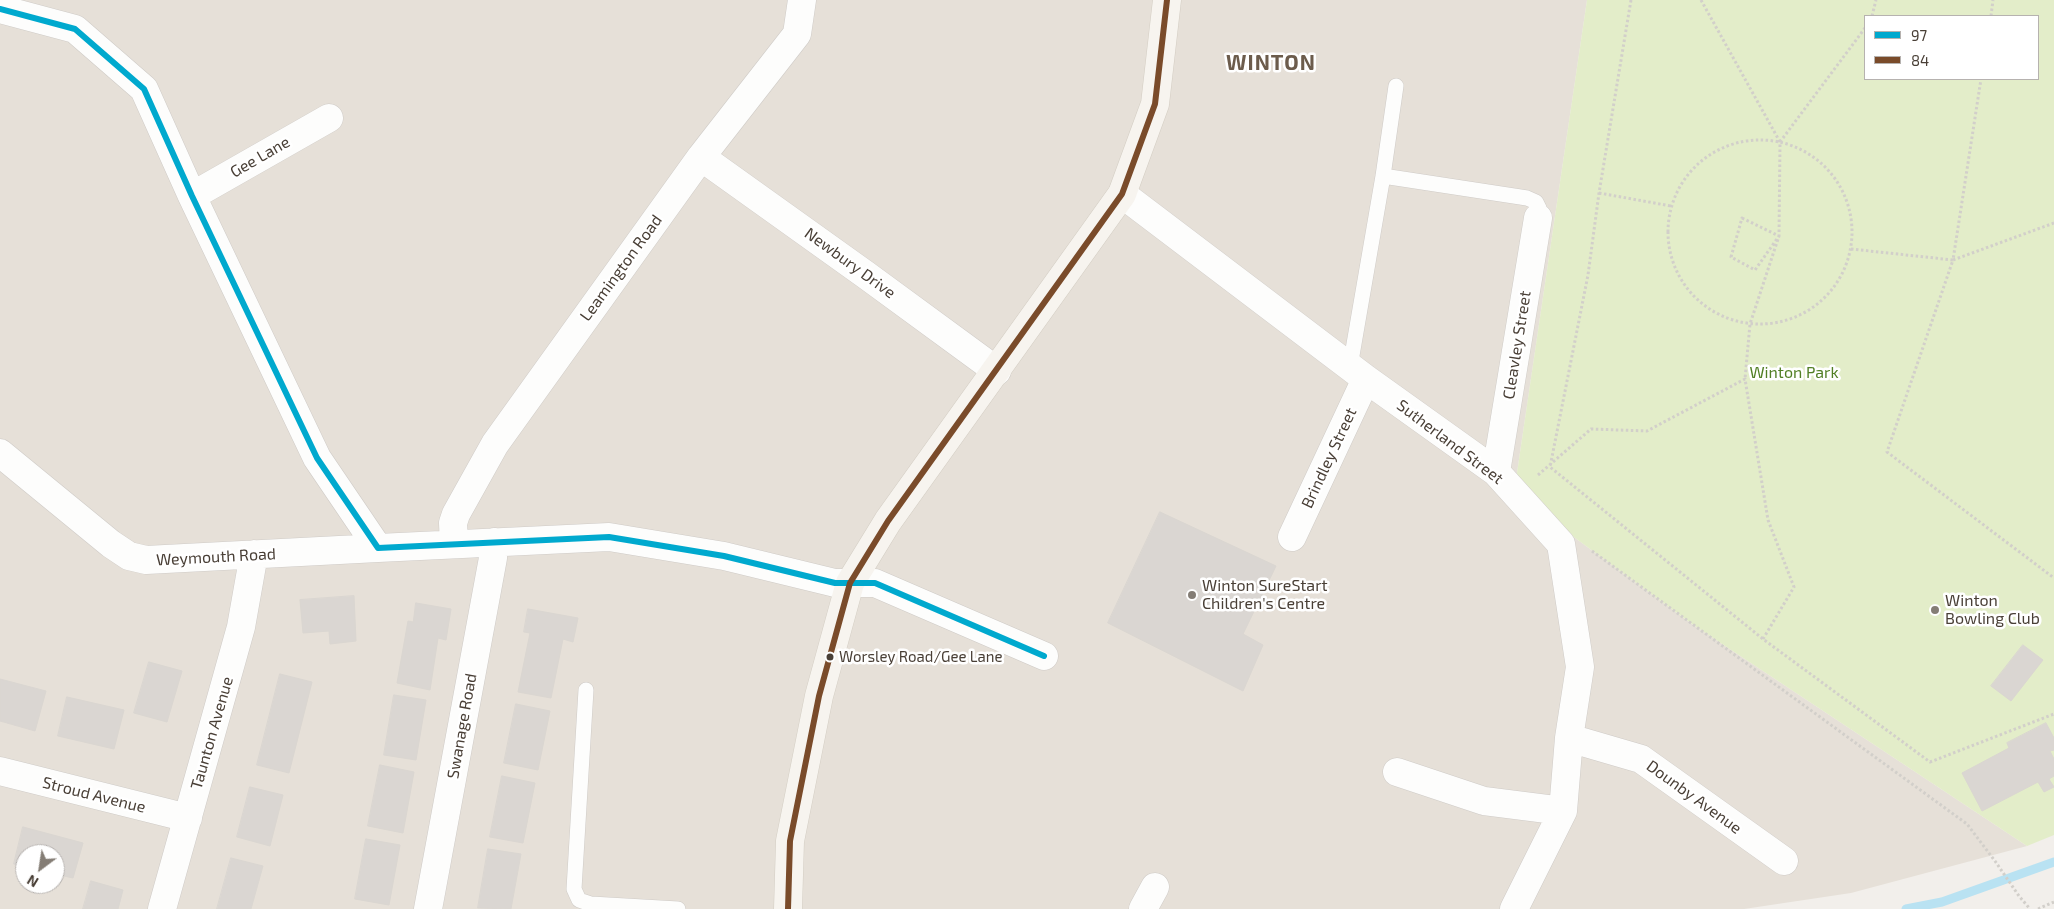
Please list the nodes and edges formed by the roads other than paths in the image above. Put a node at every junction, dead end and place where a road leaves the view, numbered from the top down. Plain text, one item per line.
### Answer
1 (802, 0) edge
2 (1167, 0) edge
3 (0, 9) edge
4 (1396, 86) dead end
5 (329, 118) dead end
6 (701, 157) junction
7 (1383, 176) junction
8 (1122, 194) junction
9 (192, 196) junction
10 (1538, 218) joint
11 (997, 371) junction
12 (1358, 373) junction
13 (0, 453) edge
14 (1496, 472) junction
15 (1292, 537) dead end
16 (494, 542) junction
17 (454, 544) junction
18 (378, 548) junction
19 (254, 554) junction
20 (850, 583) junction
21 (1044, 656) dead end
22 (586, 690) dead end
23 (1569, 738) junction
24 (0, 771) edge
25 (1397, 772) dead end
26 (1563, 811) junction
27 (188, 818) junction
28 (1784, 861) dead end
29 (162, 909) edge
30 (428, 909) edge
31 (678, 909) edge
32 (788, 909) edge
33 (1514, 909) edge

1 - 6 street, Leamington Road
2 - 8 main road
3 - 9 street
4 - 7 lane
5 - 9 street, Gee Lane
6 - 11 street, Newbury Drive
6 - 17 street, Leamington Road
7 - 10 lane
7 - 12 lane
8 - 11 main road
8 - 12 street, Sutherland Street
9 - 18 street
10 - 14 street, Cleavley Street
11 - 20 main road
12 - 14 street, Sutherland Street
12 - 15 street, Brindley Street
13 - 19 street, Weymouth Road
14 - 23 street, Sutherland Street
16 - 17 street
16 - 20 street
16 - 30 street, Swanage Road
17 - 18 street
18 - 19 street, Weymouth Road
19 - 27 street, Taunton Avenue
20 - 21 street
20 - 32 main road
22 - 31 lane
23 - 26 street
23 - 28 street, Dounby Avenue
24 - 27 street, Stroud Avenue
25 - 26 street
26 - 33 street
27 - 29 street, Taunton Avenue

